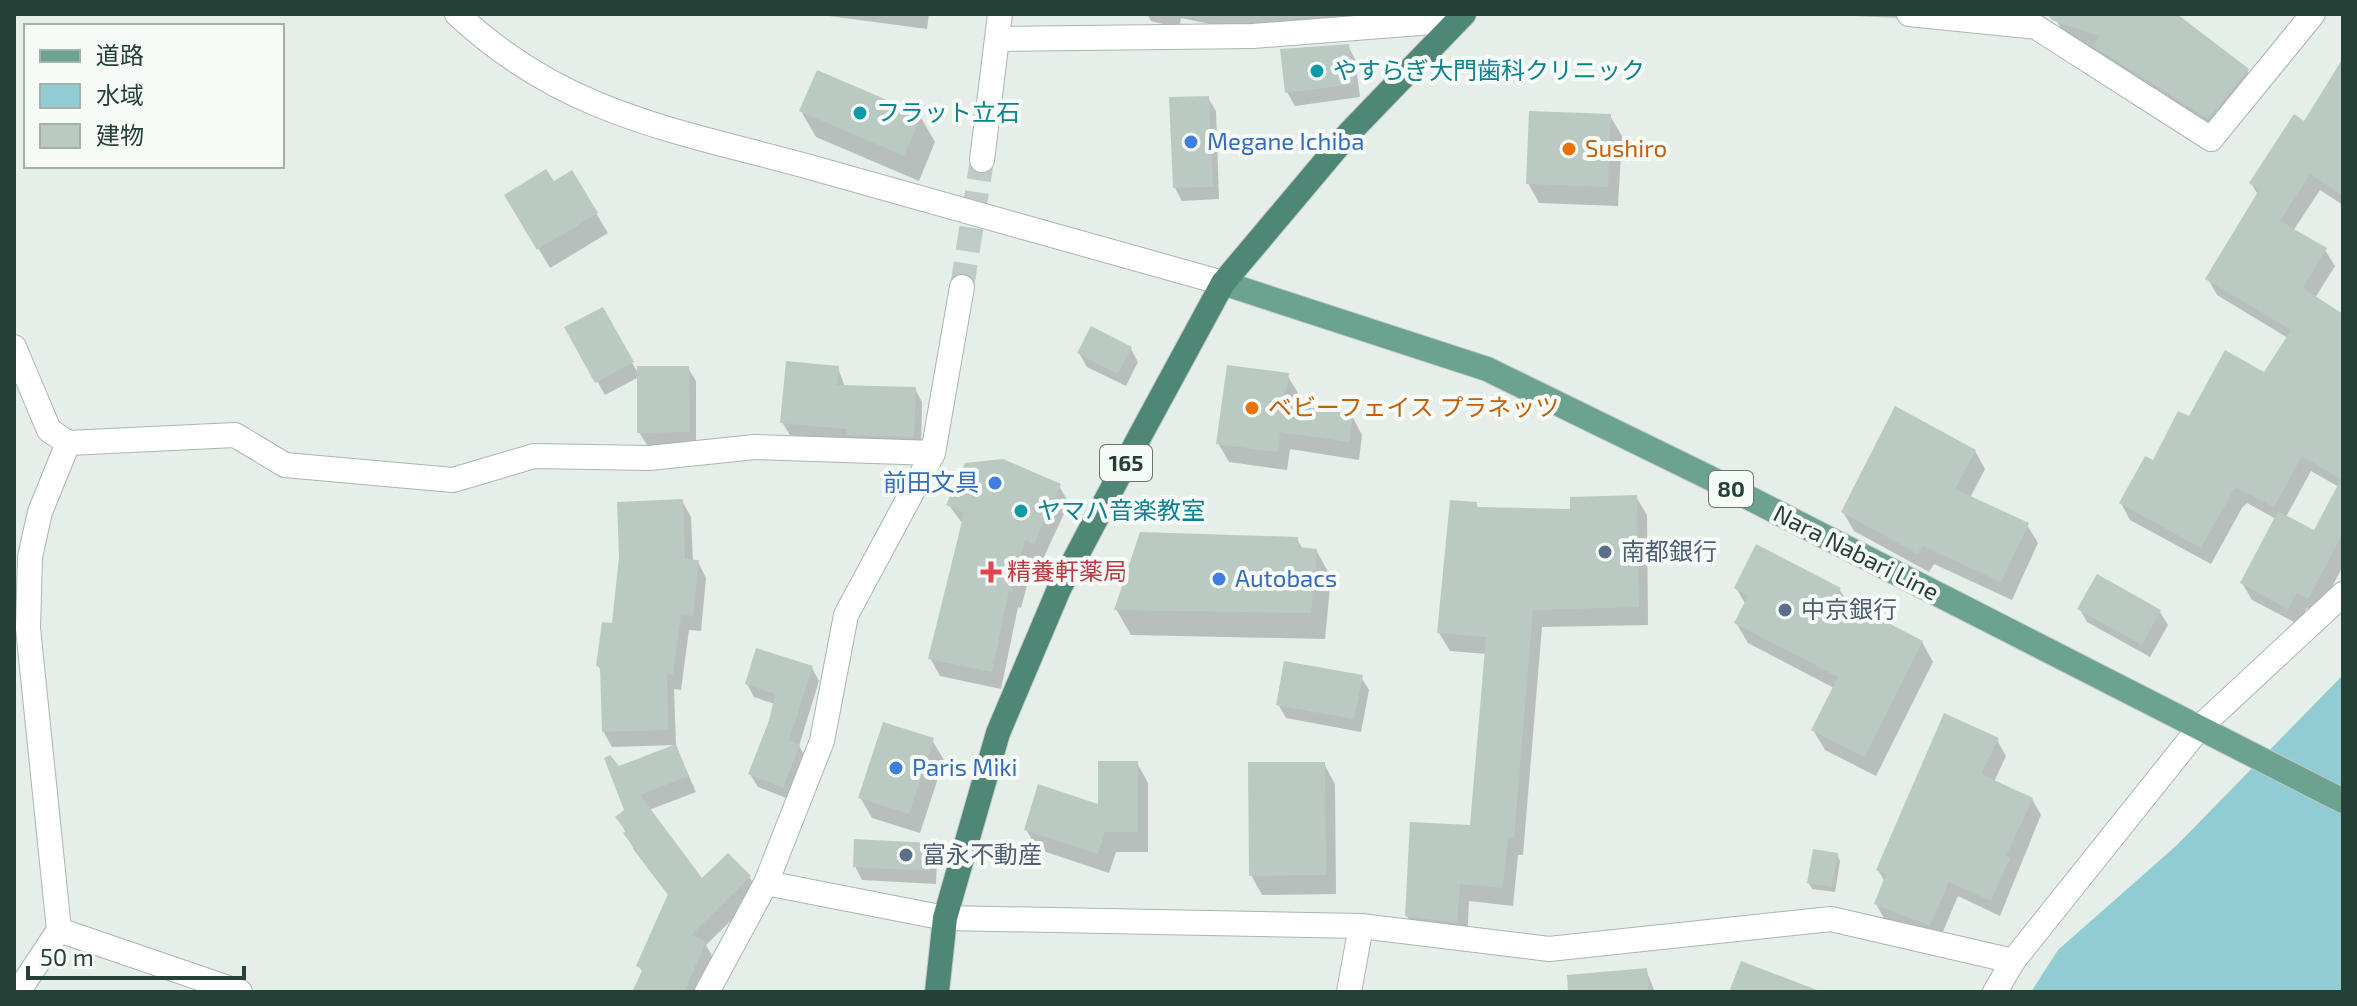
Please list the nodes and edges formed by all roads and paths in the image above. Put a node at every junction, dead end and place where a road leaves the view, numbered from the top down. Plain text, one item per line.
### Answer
1 (457, 14) edge
2 (1000, 14) edge
3 (1909, 14) edge
4 (2313, 14) edge
5 (1461, 17) edge
6 (999, 39) junction
7 (982, 160) tunnel mouth
8 (1223, 283) junction
9 (962, 287) tunnel mouth
10 (14, 347) edge
11 (68, 443) junction
12 (933, 453) junction
13 (2343, 594) edge
14 (2211, 733) junction
15 (2343, 801) edge
16 (766, 883) junction
17 (945, 918) junction
18 (1361, 926) junction
19 (59, 930) junction
20 (2013, 961) junction
21 (18, 992) edge
22 (240, 992) edge
23 (707, 992) edge
24 (937, 992) edge
25 (1349, 992) edge
26 (1995, 992) edge

1 - 8 street
2 - 6 street
3 - 4 street
5 - 6 street
5 - 8 highway, 165
6 - 7 street
8 - 14 main road, Nara Nabari Line / 80
8 - 17 highway, 165
9 - 12 street
10 - 11 street
11 - 12 street
11 - 19 street
12 - 16 street
13 - 14 street
14 - 15 main road, Nara Nabari Line / 80
14 - 20 street
16 - 17 street
16 - 23 street
17 - 18 street
17 - 24 highway, 165
18 - 20 street
18 - 25 street
19 - 21 street
19 - 22 street
20 - 26 street

